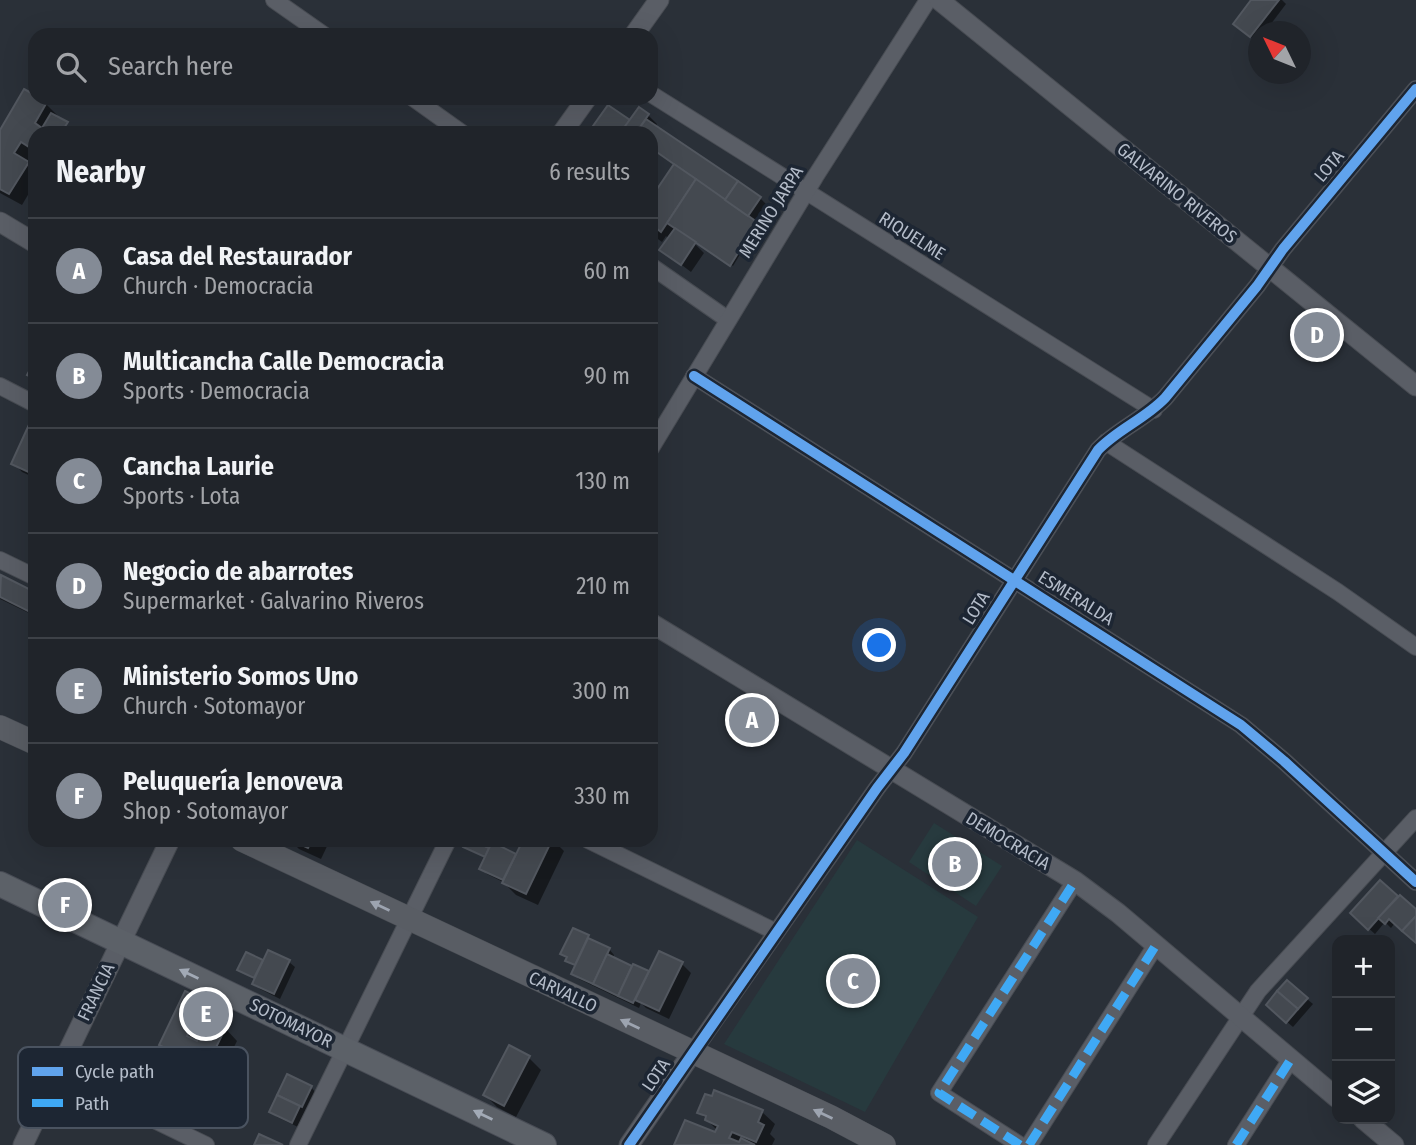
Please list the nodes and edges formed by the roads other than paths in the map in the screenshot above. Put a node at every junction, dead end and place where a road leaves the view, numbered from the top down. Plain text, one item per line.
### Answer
1 (274, 0) edge
2 (928, 0) edge
3 (939, 0) edge
4 (654, 2) edge
5 (314, 28) edge
6 (638, 28) edge
7 (1416, 89) edge
8 (658, 98) edge
9 (423, 105) edge
10 (582, 105) edge
11 (452, 126) edge
12 (567, 126) edge
13 (806, 192) junction
14 (0, 222) edge
15 (28, 239) edge
16 (1270, 267) junction
17 (658, 271) edge
18 (727, 319) junction
19 (694, 376) junction
20 (0, 386) edge
21 (1416, 386) edge
22 (28, 400) edge
23 (1154, 410) junction
24 (658, 436) edge
25 (1106, 442) junction
26 (0, 560) edge
27 (28, 574) edge
28 (1014, 580) junction
29 (658, 626) edge
30 (1416, 647) edge
31 (0, 727) edge
32 (28, 740) edge
33 (890, 770) junction
34 (1416, 818) edge
35 (167, 847) edge
36 (257, 847) edge
37 (445, 847) edge
38 (602, 847) edge
39 (1384, 853) junction
40 (1075, 881) junction
41 (1416, 882) edge
42 (0, 884) edge
43 (410, 919) junction
44 (776, 932) junction
45 (121, 941) junction
46 (1156, 945) junction
47 (1240, 1016) junction
48 (70, 1047) edge
49 (345, 1049) junction
50 (692, 1053) junction
51 (1291, 1059) junction
52 (1332, 1094) edge
53 (1369, 1124) edge
54 (31, 1128) edge
55 (171, 1128) edge
56 (23, 1145) edge
57 (206, 1145) edge
58 (298, 1145) edge
59 (544, 1145) edge
60 (629, 1145) edge
61 (884, 1145) edge
62 (1020, 1145) edge
63 (1029, 1145) edge
64 (1157, 1145) edge
65 (1236, 1145) edge
66 (1394, 1145) edge

1 - 5 street
2 - 13 street, MERINO JARPA
3 - 16 street, GALVARINO RIVEROS
4 - 6 street
7 - 16 street, LOTA
8 - 13 street, RIQUELME
9 - 11 street
10 - 12 street
13 - 18 street, MERINO JARPA
13 - 23 street, RIQUELME
14 - 15 street
16 - 21 street, GALVARINO RIVEROS
16 - 23 street, LOTA
17 - 18 street
18 - 19 street, MERINO JARPA
19 - 24 street, MERINO JARPA
19 - 28 street, ESMERALDA
20 - 22 street
23 - 25 street, LOTA
25 - 28 street, LOTA
25 - 30 street
26 - 27 street
28 - 33 street, LOTA
28 - 39 street, ESMERALDA
29 - 33 street, DEMOCRACIA
31 - 32 main road
33 - 40 street, DEMOCRACIA
33 - 44 street, LOTA
34 - 39 street
35 - 45 street, FRANCIA
43 -> 36 main road, CARVALLO
37 - 43 street
38 - 44 street
39 - 41 street, ESMERALDA
39 - 47 street
40 - 46 street, DEMOCRACIA
40 - 62 street
42 - 45 main road, SOTOMAYOR
43 - 49 street
50 -> 43 main road, CARVALLO
44 - 50 street, LOTA
45 - 48 street, FRANCIA
49 -> 45 main road, SOTOMAYOR
46 - 47 street, DEMOCRACIA
46 - 63 street
47 - 51 street, DEMOCRACIA
47 - 64 street
49 - 58 street
59 -> 49 main road, SOTOMAYOR
50 - 60 street, LOTA
61 -> 50 main road, CARVALLO
51 - 52 street, DEMOCRACIA
51 - 65 street
53 - 66 street
54 - 56 street, FRANCIA
55 - 57 street

